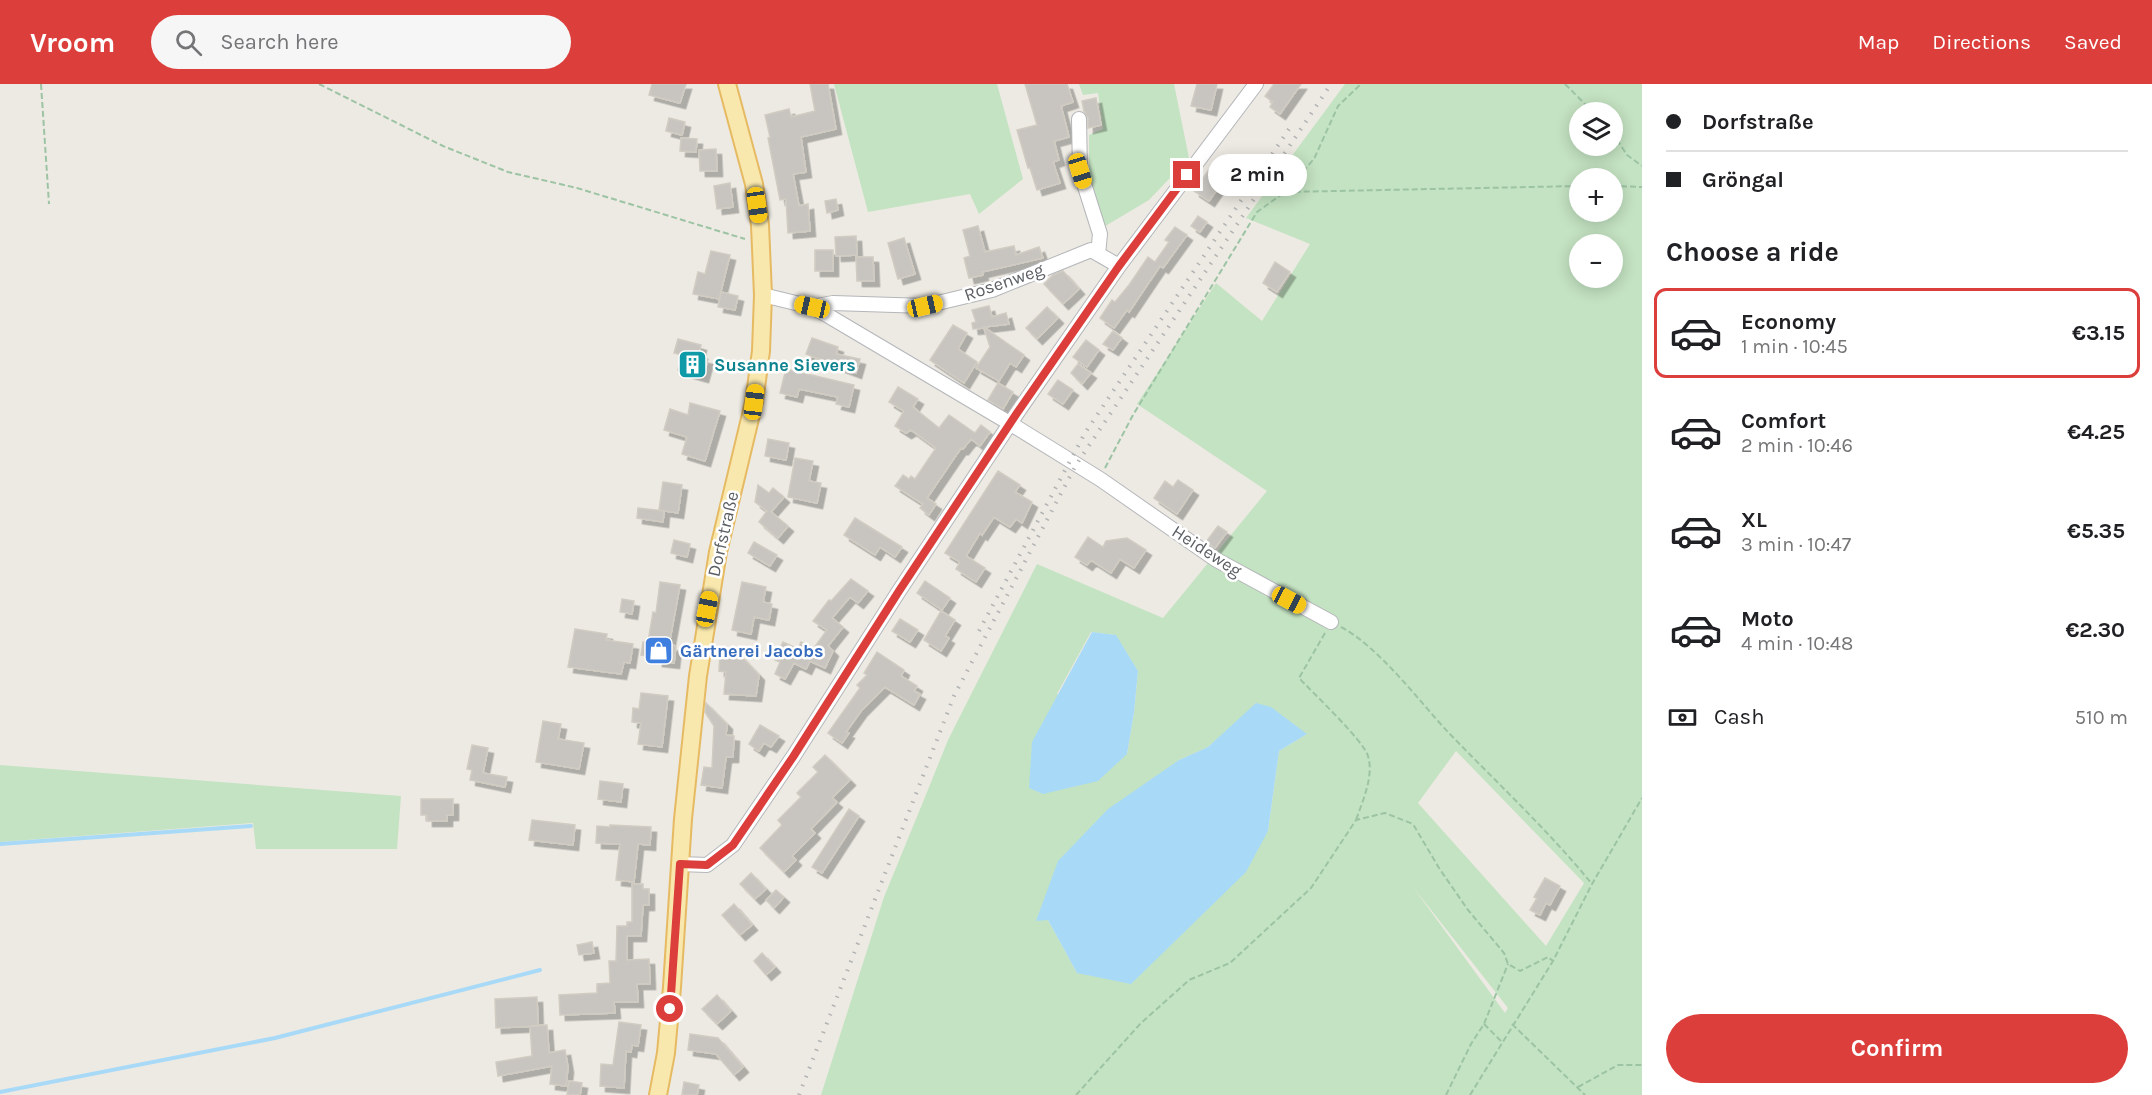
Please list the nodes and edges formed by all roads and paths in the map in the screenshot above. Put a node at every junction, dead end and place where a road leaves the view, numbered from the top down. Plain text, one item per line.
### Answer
1 (41, 84) edge
2 (319, 84) edge
3 (727, 84) edge
4 (1256, 84) edge
5 (1361, 84) edge
6 (1565, 84) edge
7 (1583, 102) edge
8 (1079, 119) dead end
9 (1623, 149) edge
10 (1642, 166) edge
11 (1569, 186) edge
12 (1623, 186) edge
13 (1642, 187) edge
14 (1285, 192) junction
15 (50, 204) dead end
16 (762, 244) junction
17 (1098, 254) junction
18 (1119, 266) junction
19 (763, 296) junction
20 (812, 307) junction
21 (1011, 424) junction
22 (1100, 479) junction
23 (1331, 622) junction
24 (1642, 798) edge
25 (1356, 820) junction
26 (680, 864) junction
27 (1592, 884) junction
28 (1553, 961) junction
29 (1508, 964) junction
30 (1484, 1024) junction
31 (1512, 1024) junction
32 (1502, 1042) junction
33 (1642, 1065) edge
34 (1578, 1088) junction
35 (658, 1095) edge
36 (1076, 1095) edge
37 (1446, 1095) edge
38 (1470, 1095) edge
39 (1585, 1095) edge

1 - 15 path
2 - 16 path
3 - 16 main road, Dorfstraße
4 - 18 street
5 - 14 path
6 - 7 path
8 - 17 street
9 - 10 path
11 - 14 path
12 - 13 path
14 - 22 path
16 - 19 main road, Dorfstraße
17 - 18 street
17 - 20 street, Rosenweg
18 - 21 street
19 - 20 street, Heideweg
19 - 26 main road, Dorfstraße
20 - 21 street, Heideweg
21 - 22 street, Heideweg
21 - 26 street
22 - 23 street, Heideweg
23 - 25 path
23 - 27 path
24 - 27 path
25 - 29 path
25 - 36 path
26 - 35 main road, Dorfstraße
27 - 28 path
28 - 29 path
28 - 31 path
29 - 30 path
30 - 32 path
30 - 37 path
31 - 32 path
31 - 34 path
32 - 38 path
33 - 34 path
34 - 39 path

